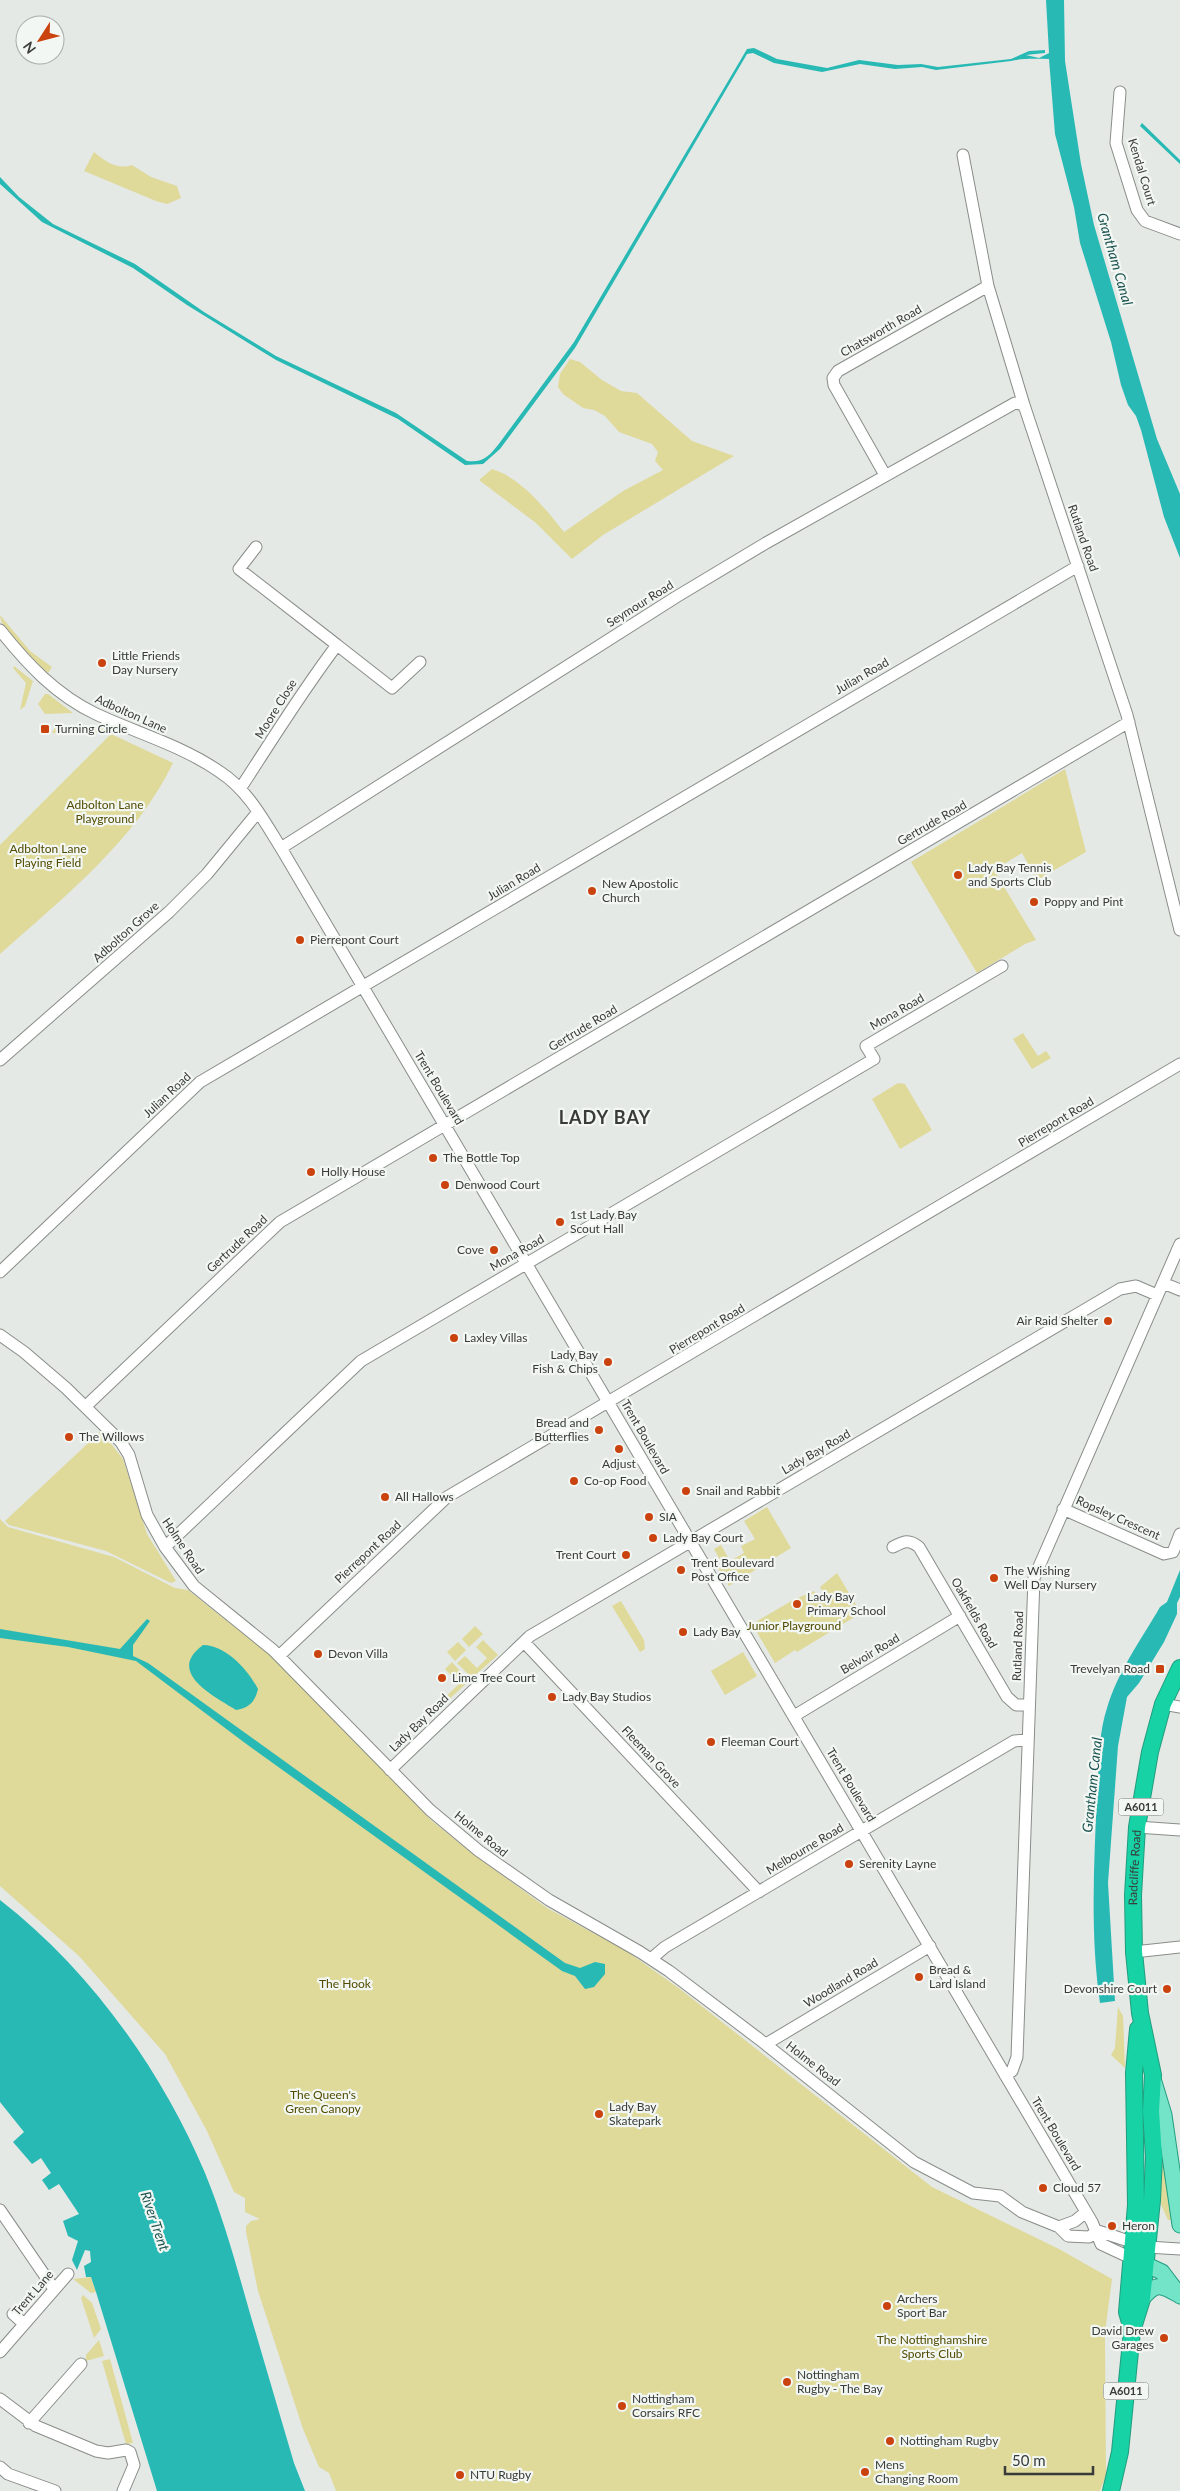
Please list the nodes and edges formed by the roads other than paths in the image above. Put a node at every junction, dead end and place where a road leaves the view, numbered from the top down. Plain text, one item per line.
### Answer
1 (1120, 92) dead end
2 (962, 155) dead end
3 (1180, 234) edge
4 (988, 286) junction
5 (1024, 405) junction
6 (886, 475) junction
7 (256, 547) dead end
8 (1078, 566) junction
9 (0, 630) edge
10 (337, 645) junction
11 (420, 662) dead end
12 (1129, 722) junction
13 (240, 788) junction
14 (258, 812) junction
15 (281, 848) junction
16 (1180, 930) edge
17 (1002, 966) dead end
18 (363, 986) junction
19 (0, 1060) edge
20 (1180, 1064) edge
21 (445, 1125) junction
22 (1180, 1244) edge
23 (526, 1264) junction
24 (0, 1272) edge
25 (1163, 1283) junction
26 (1180, 1290) edge
27 (1157, 1295) junction
28 (0, 1335) edge
29 (608, 1402) junction
30 (86, 1406) junction
31 (1063, 1508) junction
32 (1180, 1534) edge
33 (690, 1542) junction
34 (165, 1547) junction
35 (893, 1547) dead end
36 (960, 1616) junction
37 (524, 1642) junction
38 (279, 1656) junction
39 (1180, 1668) edge
40 (1163, 1704) junction
41 (1029, 1706) junction
42 (1180, 1707) edge
43 (794, 1716) junction
44 (1028, 1740) junction
45 (390, 1770) junction
46 (1137, 1826) junction
47 (1180, 1830) edge
48 (862, 1831) junction
49 (759, 1892) junction
50 (930, 1946) junction
51 (1180, 1947) edge
52 (1134, 1952) junction
53 (651, 1959) junction
54 (1140, 2013) junction
55 (766, 2044) junction
56 (1006, 2075) junction
57 (1153, 2075) junction
58 (0, 2210) edge
59 (1086, 2212) junction
60 (1180, 2225) edge
61 (1059, 2228) junction
62 (1098, 2231) junction
63 (1180, 2250) edge
64 (1138, 2262) junction
65 (68, 2274) dead end
66 (54, 2289) junction
67 (1180, 2296) edge
68 (1142, 2299) junction
69 (13, 2314) dead end
70 (24, 2324) junction
71 (1132, 2331) junction
72 (0, 2352) edge
73 (81, 2364) dead end
74 (0, 2398) edge
75 (29, 2422) junction
76 (0, 2467) edge
77 (55, 2491) edge
78 (123, 2491) edge
79 (1111, 2491) edge

1 - 3 street, Kendal Court
2 - 4 street, Rutland Road
4 - 5 street, Rutland Road
4 - 6 street, Chatsworth Road
5 - 6 street, Seymour Road
5 - 8 street, Rutland Road
6 - 15 street, Seymour Road
7 - 10 street
8 - 12 street, Rutland Road
8 - 18 street, Julian Road
9 - 13 street, Adbolton Lane
10 - 11 street
10 - 13 street, Moore Close
12 - 16 street, Rutland Road
12 - 21 street, Gertrude Road
13 - 14 street, Adbolton Lane
14 - 15 street, Trent Boulevard
14 - 19 street, Adbolton Grove
15 - 18 street, Trent Boulevard
17 - 23 street, Mona Road
18 - 21 street, Trent Boulevard
18 - 24 street, Julian Road
20 - 29 street, Pierrepont Road
21 - 23 street, Trent Boulevard
21 - 30 street, Gertrude Road
22 - 25 street, Rutland Road
23 - 29 street, Trent Boulevard
23 - 34 street, Mona Road
25 - 26 street
25 - 27 street, Rutland Road
27 - 31 street, Rutland Road
27 - 33 street, Lady Bay Road
28 - 30 street, Holme Road
29 - 33 street, Trent Boulevard
29 - 38 street, Pierrepont Road
30 - 34 street, Holme Road
31 - 32 street, Ropsley Crescent
31 - 41 street, Rutland Road
33 - 37 street, Lady Bay Road
33 - 43 street, Trent Boulevard
34 - 38 street, Holme Road
35 - 36 street, Oakfields Road
36 - 41 street, Oakfields Road
36 - 43 street, Belvoir Road
37 - 45 street, Lady Bay Road
37 - 49 street, Fleeman Grove
38 - 45 street, Holme Road
39 - 40 highway, Radcliffe Road / A6011
40 - 42 street
40 - 46 highway, Radcliffe Road / A6011
41 - 44 street, Rutland Road
43 - 48 street, Trent Boulevard
44 - 48 street, Melbourne Road
44 - 56 street, Rutland Road
45 - 53 street, Holme Road
46 - 47 street
46 - 52 highway, Radcliffe Road / A6011
48 - 49 street, Melbourne Road
48 - 50 street, Trent Boulevard
49 - 53 street, Melbourne Road
50 - 55 street, Woodland Road
50 - 56 street, Trent Boulevard
51 - 52 street
52 - 54 highway, Radcliffe Road / A6011
53 - 55 street, Holme Road
54 - 57 highway, Radcliffe Road / A6011
54 - 64 highway, Radcliffe Road / A6011
55 - 61 street, Holme Road
56 - 59 street, Trent Boulevard
57 - 60 main road, Radcliffe Road
57 - 64 highway, Radcliffe Road / A6011
58 - 66 street
59 - 61 street
59 - 62 street, Trent Boulevard
61 - 62 street, Holme Road
62 - 64 street, Trent Boulevard
63 - 64 street
64 - 67 main road
64 - 68 highway, A6011
64 - 71 highway, A6011
65 - 66 street, Trent Lane
66 - 70 street, Trent Lane
67 - 68 main road
68 - 71 highway, A6011
69 - 70 street
70 - 72 street, Trent Lane
71 - 79 highway, A6011
73 - 75 street
74 - 75 street
75 - 78 street
76 - 77 street

